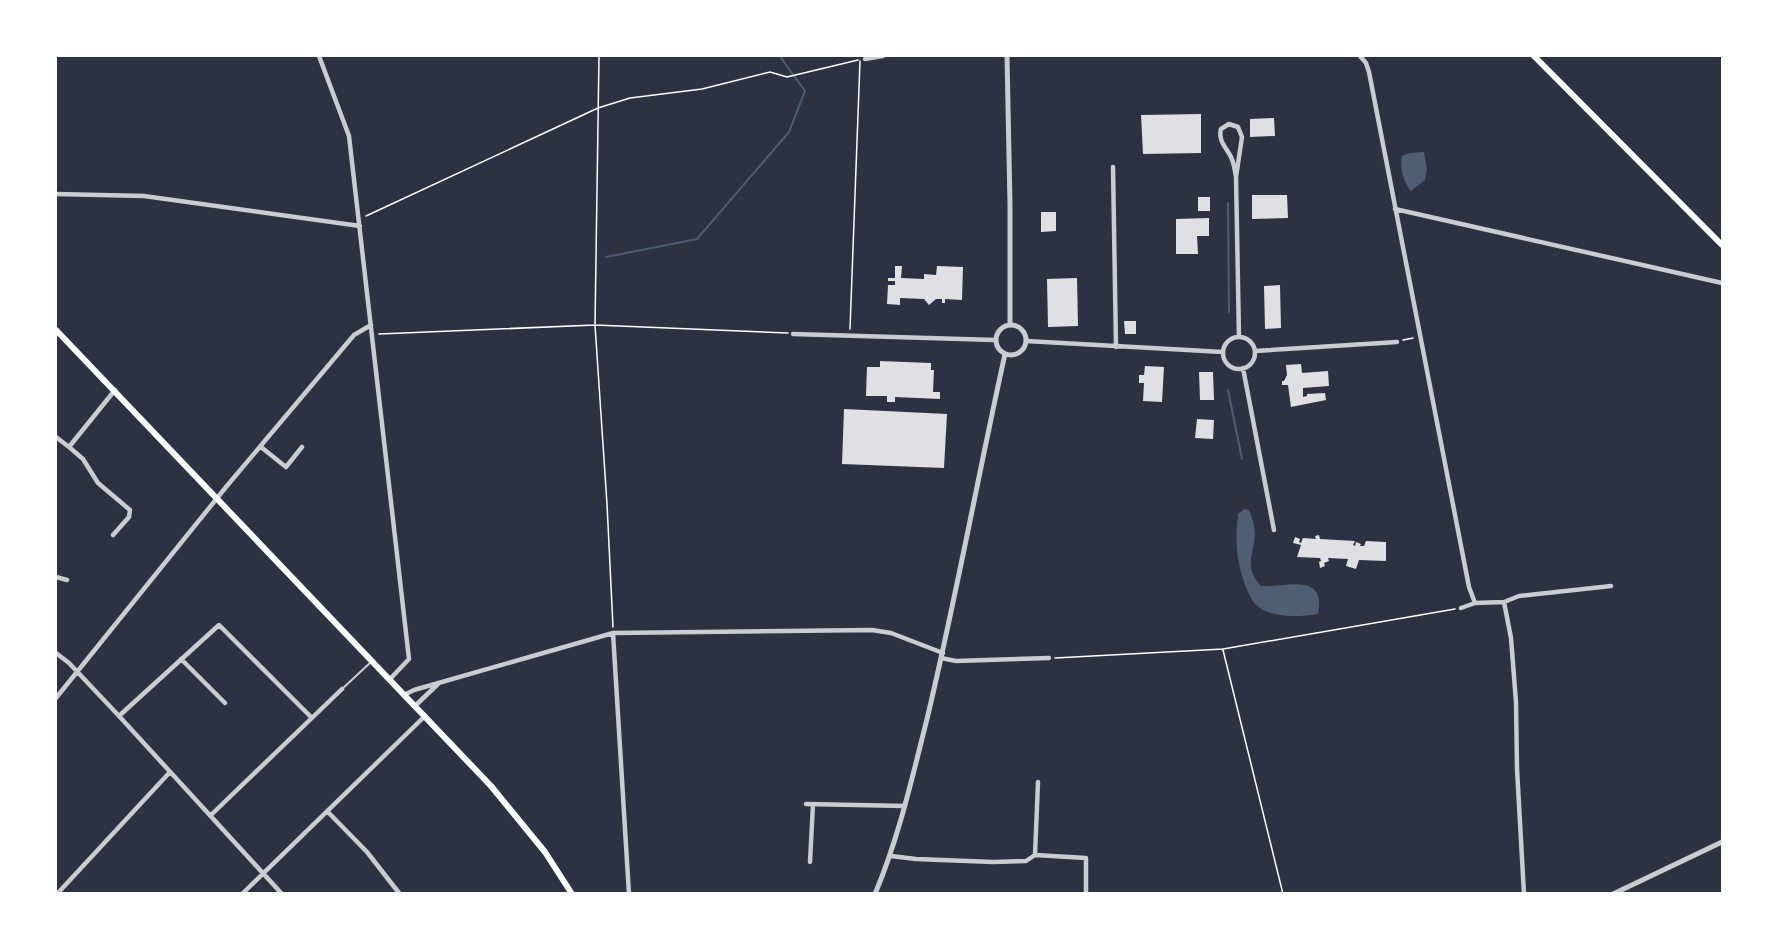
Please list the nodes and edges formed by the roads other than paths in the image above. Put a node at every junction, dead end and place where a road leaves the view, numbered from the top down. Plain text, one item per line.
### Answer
1 (319, 56) edge
2 (883, 56) edge
3 (1007, 56) edge
4 (1360, 56) edge
5 (1534, 56) edge
6 (862, 59) road end
7 (1113, 167) dead end
8 (1236, 177) junction
9 (56, 194) edge
10 (1395, 209) junction
11 (360, 226) junction
12 (1722, 244) edge
13 (1722, 283) edge
14 (1010, 324) junction
15 (371, 325) junction
16 (56, 330) edge
17 (793, 334) road end
18 (1239, 337) junction
19 (995, 340) junction
20 (1026, 341) junction
21 (1397, 342) road end
22 (1116, 347) junction
23 (1255, 351) junction
24 (1223, 352) junction
25 (1005, 354) junction
26 (1243, 368) junction
27 (115, 390) junction
28 (56, 437) edge
29 (69, 447) junction
30 (261, 447) junction
31 (302, 447) dead end
32 (218, 498) junction
33 (1274, 530) dead end
34 (113, 536) dead end
35 (56, 577) edge
36 (67, 580) dead end
37 (1611, 586) dead end
38 (1504, 602) junction
39 (1475, 603) junction
40 (1461, 608) road end
41 (613, 633) junction
42 (56, 653) edge
43 (942, 656) junction
44 (1049, 658) road end
45 (181, 659) junction
46 (373, 660) junction
47 (77, 672) junction
48 (391, 678) junction
49 (439, 683) junction
50 (342, 688) joint
51 (406, 694) junction
52 (56, 698) edge
53 (225, 703) dead end
54 (416, 705) junction
55 (426, 715) junction
56 (119, 716) junction
57 (311, 717) junction
58 (170, 772) junction
59 (1038, 782) dead end
60 (806, 804) dead end
61 (813, 804) junction
62 (905, 806) junction
63 (327, 811) junction
64 (211, 815) junction
65 (1722, 842) edge
66 (1035, 855) junction
67 (891, 856) junction
68 (810, 862) dead end
69 (263, 873) junction
70 (399, 893) edge
71 (572, 893) edge
72 (57, 894) edge
73 (242, 894) edge
74 (282, 894) edge
75 (629, 894) edge
76 (875, 894) edge
77 (1086, 894) edge
78 (1524, 894) edge
79 (1612, 894) edge

1 - 11 street
2 - 6 street
3 - 14 street
4 - 10 street
5 - 12 main road
7 - 22 street
8 - 8 street
8 - 18 street
9 - 11 street
10 - 13 street
10 - 39 street
11 - 15 street
14 - 19 street
14 - 20 street
15 - 30 street
15 - 48 street
16 - 27 main road
17 - 19 street
18 - 23 street
18 - 24 street
19 - 25 street
20 - 22 street
20 - 25 street
21 - 23 street
22 - 24 street
23 - 26 street
24 - 26 street
25 - 43 street
26 - 33 street
27 - 29 street
27 - 32 main road
28 - 29 street
29 - 34 street
30 - 31 street
30 - 32 street
32 - 46 main road
32 - 47 street
35 - 36 street
37 - 38 street
38 - 39 street
38 - 78 street
39 - 40 street
41 - 43 street
41 - 49 street
41 - 75 street
42 - 47 street
43 - 44 street
43 - 62 street
45 - 53 street
45 - 56 street
45 - 57 street
46 - 48 main road
46 - 50 lane
47 - 52 street
47 - 56 street
48 - 51 main road
49 - 51 street
49 - 54 street
50 - 57 street
51 - 54 main road
54 - 55 main road
55 - 63 street
55 - 71 main road
56 - 58 street
57 - 64 street
58 - 64 street
58 - 72 street
59 - 66 street
60 - 61 street
61 - 62 street
61 - 68 street
62 - 67 street
63 - 69 street
63 - 70 street
64 - 69 street
65 - 79 street
66 - 67 street
66 - 77 street
67 - 76 street
69 - 73 street
69 - 74 street

